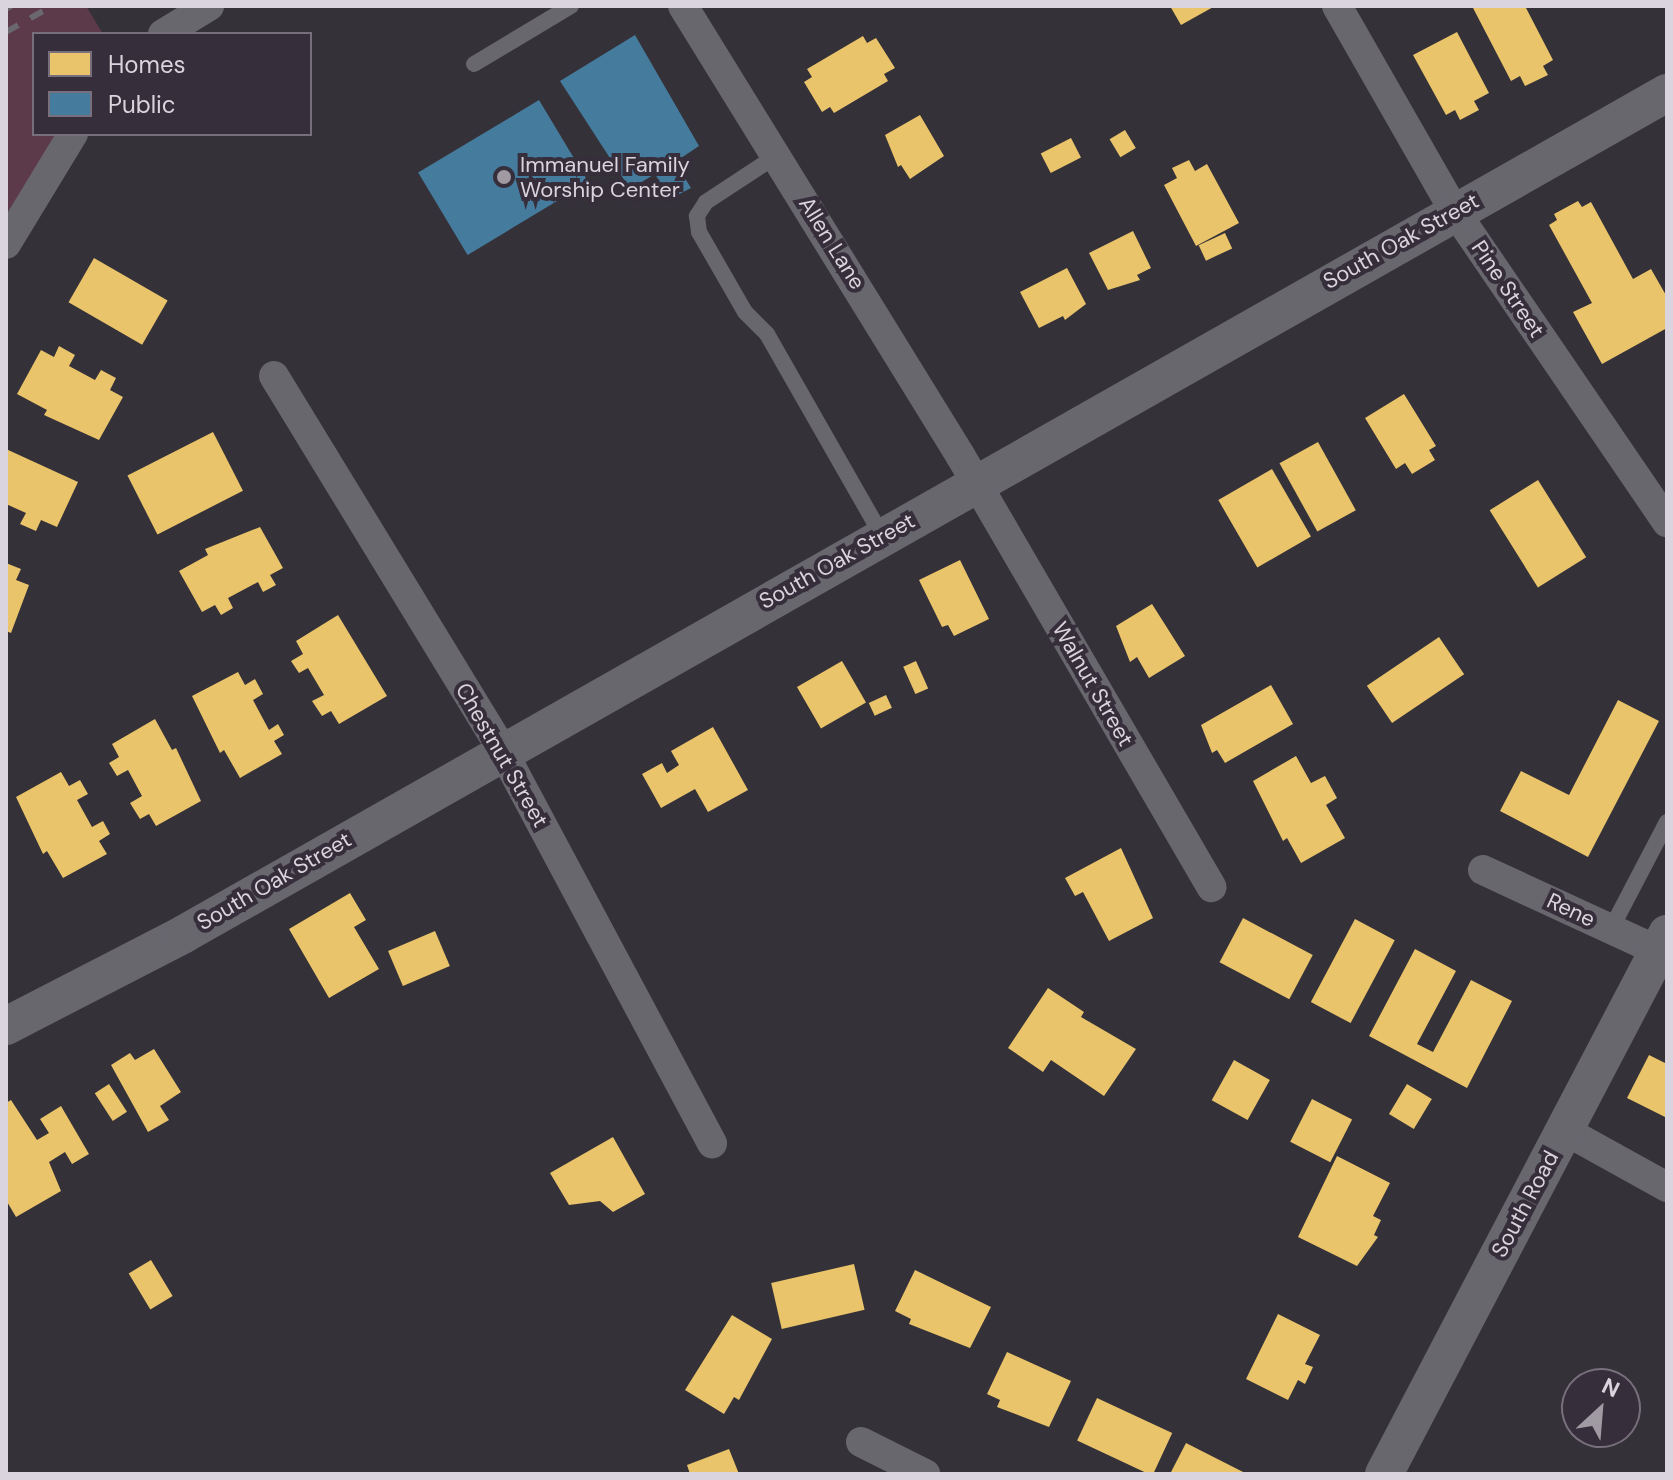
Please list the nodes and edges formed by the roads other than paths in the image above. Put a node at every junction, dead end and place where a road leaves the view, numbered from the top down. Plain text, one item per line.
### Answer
1 (209, 6) edge
2 (571, 6) edge
3 (683, 6) edge
4 (1337, 6) edge
5 (166, 32) edge
6 (474, 64) dead end
7 (1667, 93) edge
8 (72, 136) edge
9 (776, 156) junction
10 (1454, 210) junction
11 (6, 244) edge
12 (274, 376) dead end
13 (976, 482) junction
14 (1667, 522) edge
15 (882, 536) junction
16 (502, 750) junction
17 (1667, 822) edge
18 (1483, 870) dead end
19 (1211, 887) dead end
20 (1611, 929) junction
21 (1662, 942) edge
22 (6, 1026) edge
23 (1564, 1130) junction
24 (712, 1144) dead end
25 (1667, 1187) edge
26 (861, 1442) dead end
27 (925, 1474) edge
28 (1384, 1474) edge

1 - 5 street
2 - 6 lane
3 - 9 street, Allen Lane
4 - 10 street, Pine Street
7 - 10 street, South Oak Street
8 - 11 street
9 - 13 street, Allen Lane
9 - 15 lane
10 - 13 street, South Oak Street
10 - 14 street, Pine Street
12 - 16 street, Chestnut Street
13 - 15 street, South Oak Street
13 - 19 street, Walnut Street
15 - 16 street, South Oak Street
16 - 22 street, South Oak Street
16 - 24 street, Chestnut Street
17 - 20 lane
18 - 20 street, Rene
20 - 21 street, Rene
21 - 23 street, South Road
23 - 25 street
23 - 28 street, South Road
26 - 27 street

